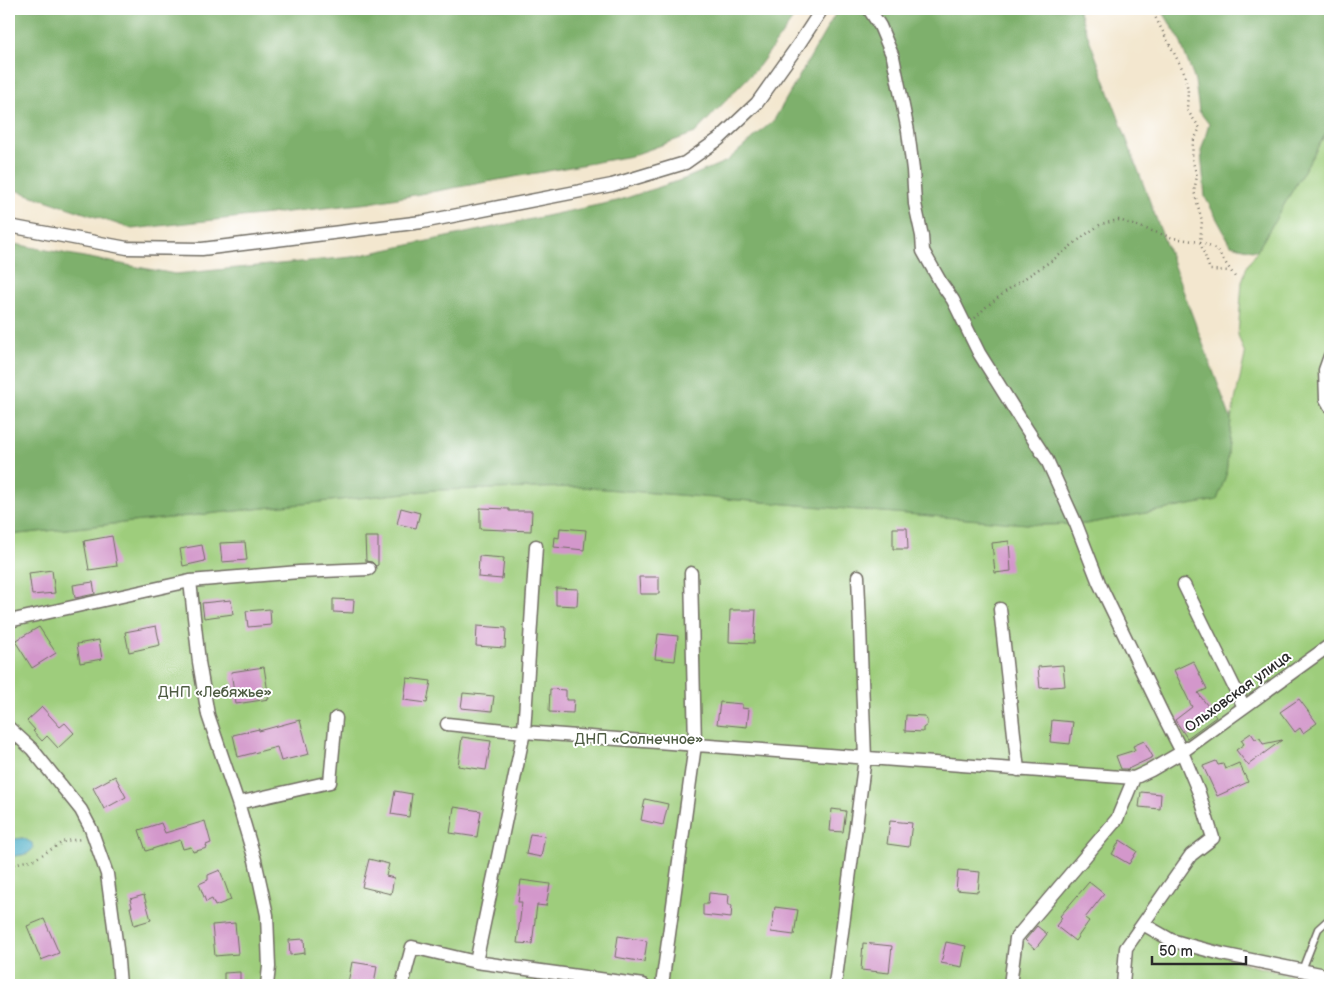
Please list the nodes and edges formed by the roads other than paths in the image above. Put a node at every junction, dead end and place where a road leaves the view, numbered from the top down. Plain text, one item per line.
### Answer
1 (822, 9) edge
2 (869, 9) edge
3 (9, 226) edge
4 (1330, 356) edge
5 (1330, 406) edge
6 (536, 546) dead end
7 (369, 569) dead end
8 (692, 573) dead end
9 (858, 576) dead end
10 (190, 581) junction
11 (1184, 585) dead end
12 (1000, 609) dead end
13 (9, 621) edge
14 (1330, 645) edge
15 (1244, 707) junction
16 (336, 718) dead end
17 (447, 724) dead end
18 (9, 728) edge
19 (524, 732) junction
20 (695, 746) junction
21 (1182, 752) junction
22 (865, 758) junction
23 (1018, 770) junction
24 (1134, 778) junction
25 (238, 803) junction
26 (1330, 918) edge
27 (1143, 924) junction
28 (476, 962) junction
29 (1302, 970) junction
30 (1330, 976) edge
31 (120, 985) edge
32 (267, 985) edge
33 (402, 985) edge
34 (643, 985) edge
35 (662, 985) edge
36 (835, 985) edge
37 (1010, 985) edge
38 (1123, 985) edge

1 - 3 street
2 - 21 street
4 - 5 street
6 - 19 street
7 - 10 street
8 - 20 street
9 - 22 street
10 - 13 street
10 - 25 street
11 - 15 street
12 - 23 street
14 - 15 street, Ольховская улица
15 - 21 street, Ольховская улица
16 - 25 street
17 - 19 street
18 - 31 street
19 - 20 street
19 - 28 street
20 - 22 street
20 - 35 street
21 - 24 street
21 - 27 street, Ольховская улица
22 - 23 street
22 - 36 street
23 - 24 street
24 - 37 street
25 - 32 street
26 - 29 lane
27 - 29 street
27 - 38 street
28 - 33 street
28 - 34 street
29 - 30 street

